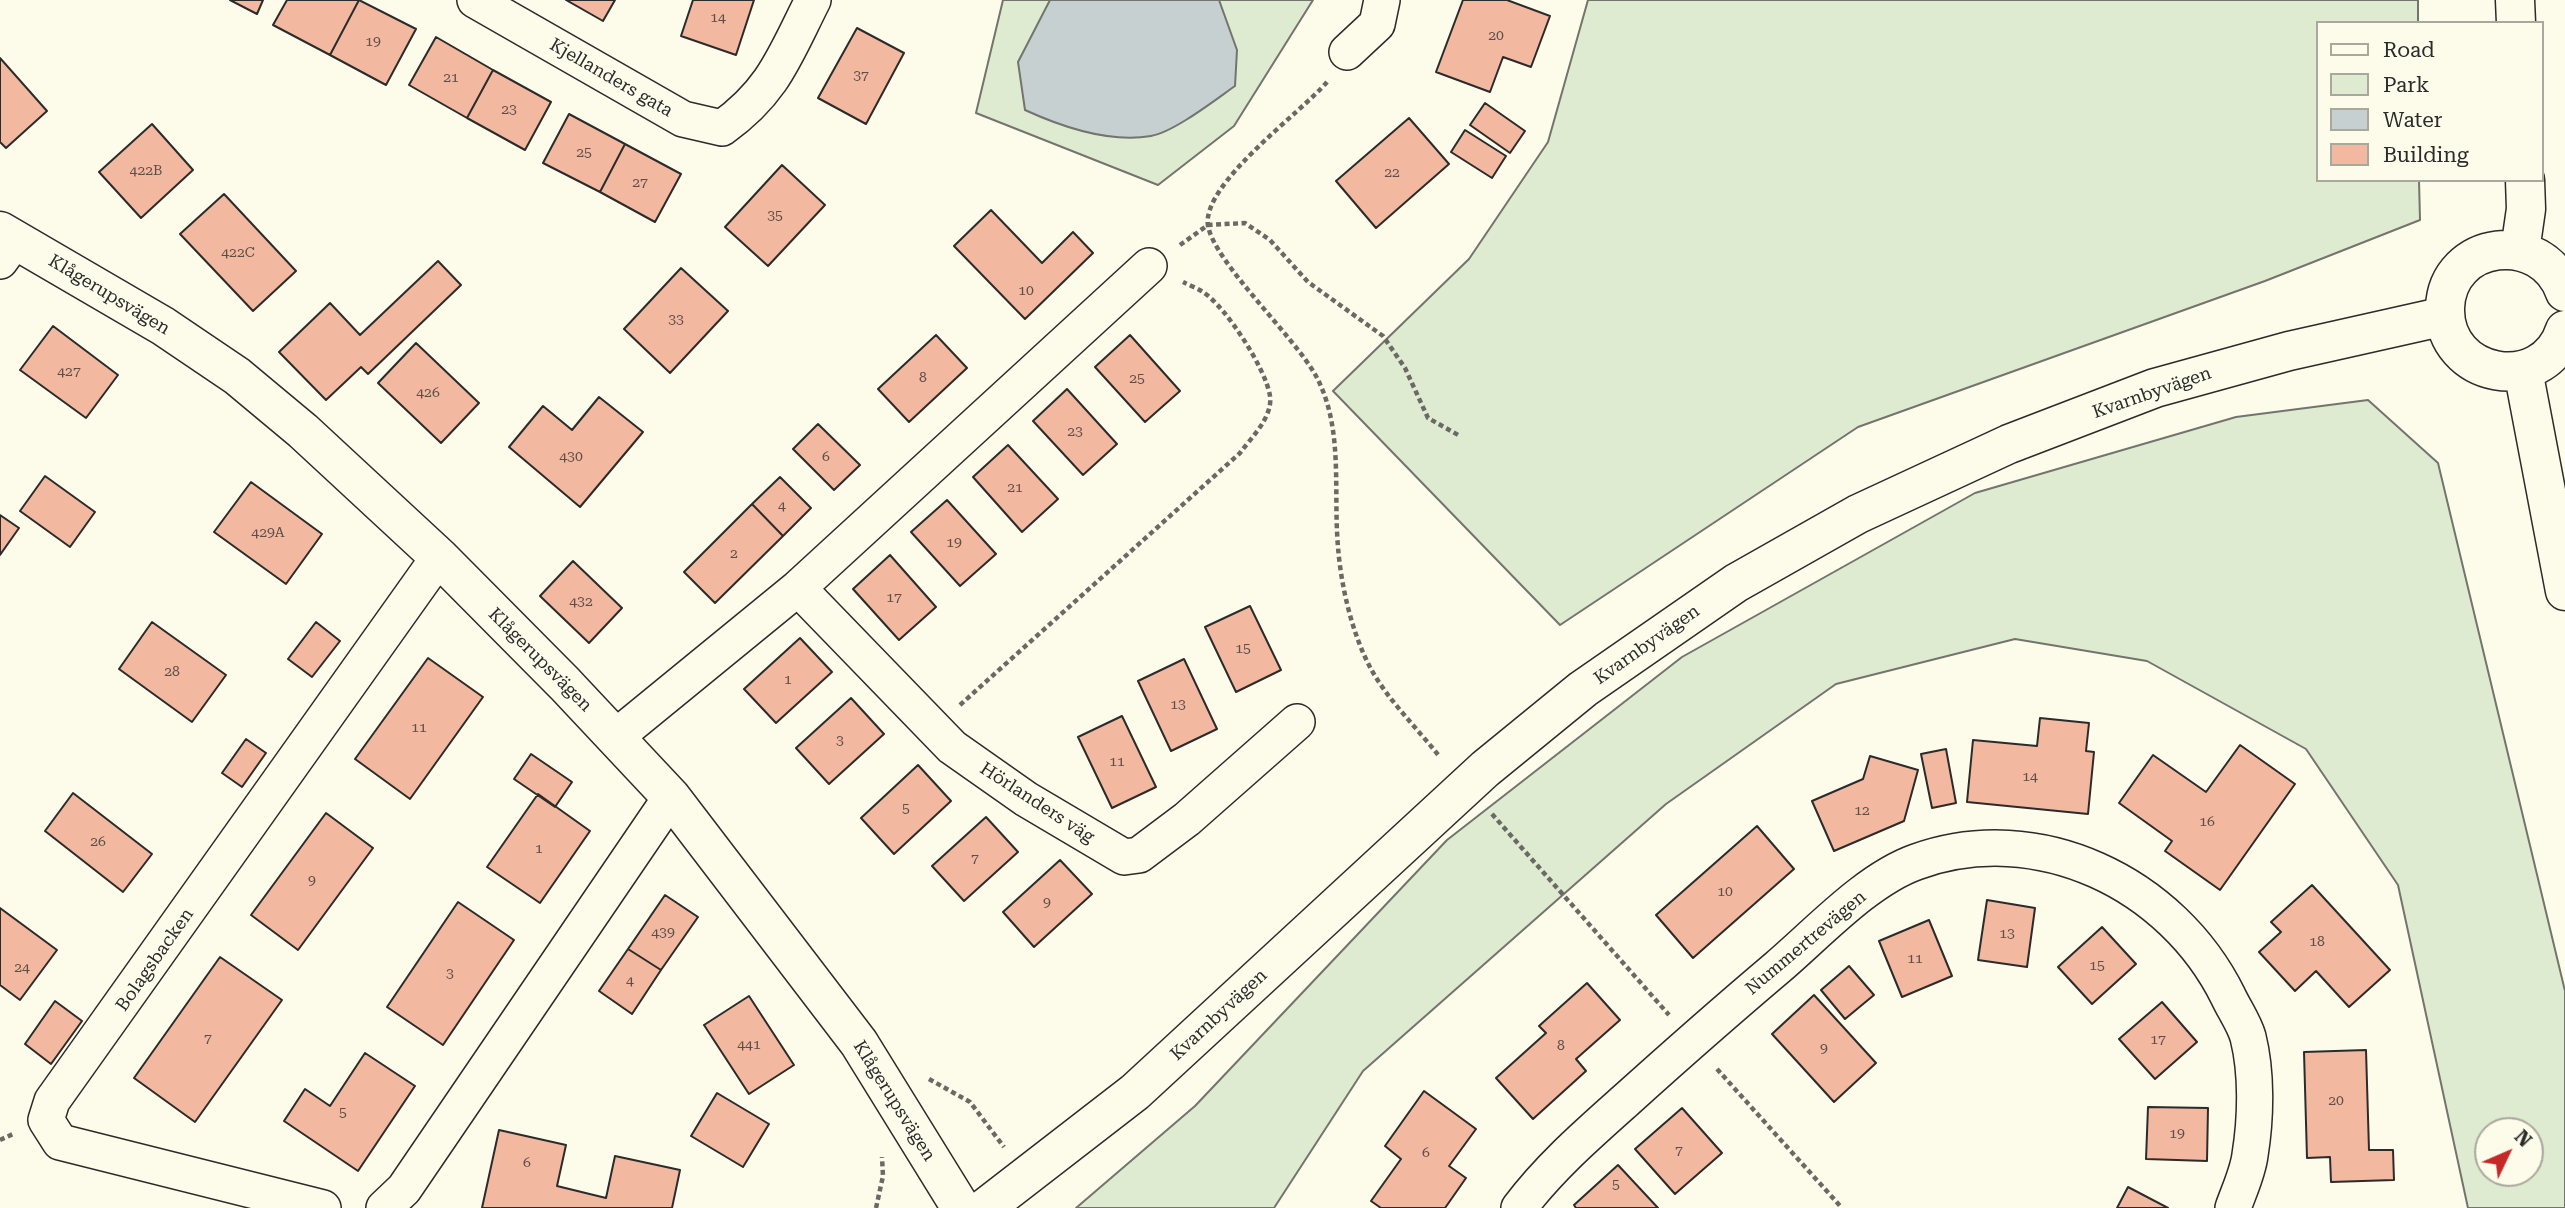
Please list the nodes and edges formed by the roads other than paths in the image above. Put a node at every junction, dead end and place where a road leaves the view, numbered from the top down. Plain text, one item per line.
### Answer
1 (475, 0) edge
2 (813, 0) edge
3 (1382, 0) edge
4 (2515, 0) edge
5 (2516, 21) edge
6 (1347, 52) road end
7 (2525, 182) edge
8 (5, 244) edge
9 (2520, 251) junction
10 (1149, 266) road end
11 (2565, 291) edge
12 (2445, 316) junction
13 (2565, 331) edge
14 (2523, 370) junction
15 (439, 557) junction
16 (797, 588) junction
17 (2565, 592) edge
18 (1297, 722) dead end
19 (617, 736) junction
20 (671, 797) junction
21 (323, 1208) edge
22 (384, 1208) edge
23 (961, 1208) edge
24 (985, 1208) edge
25 (1519, 1208) edge
26 (2233, 1208) edge

1 - 2 street, Kjellanders gata
3 - 6 street
4 - 5 street
7 - 9 street
8 - 15 street, Klågerupsvägen
9 - 11 street
9 - 12 street
10 - 16 street
12 - 14 street
12 - 24 street, Kvarnbyvägen
13 - 14 street
14 - 17 street
15 - 19 street, Klågerupsvägen
15 - 21 street, Bolagsbacken
16 - 18 street, Hörlanders väg
16 - 19 street
19 - 20 street, Klågerupsvägen
20 - 22 street
20 - 23 street, Klågerupsvägen
25 - 26 street, Nummertrevägen

